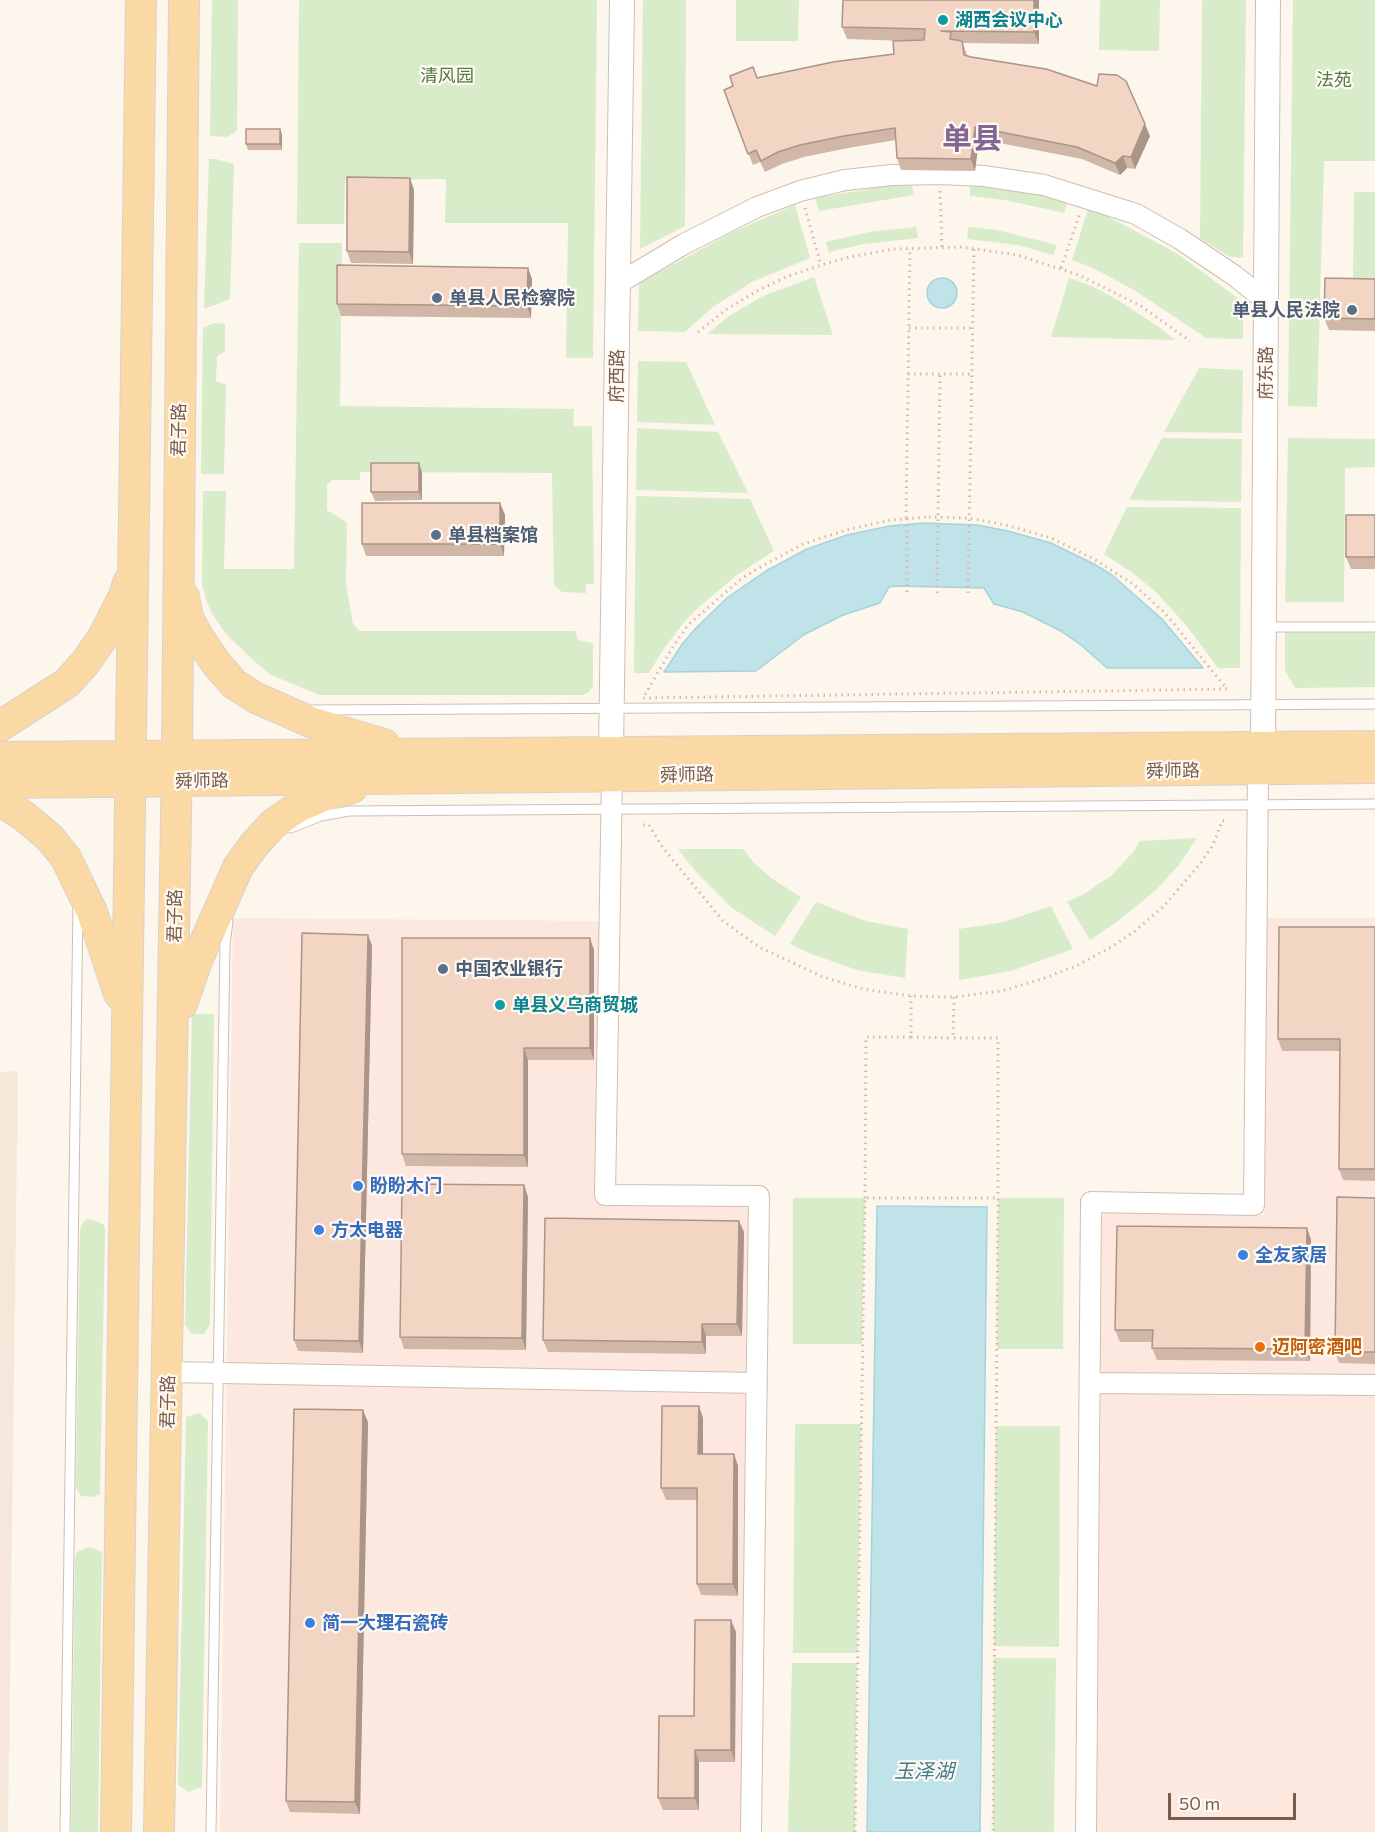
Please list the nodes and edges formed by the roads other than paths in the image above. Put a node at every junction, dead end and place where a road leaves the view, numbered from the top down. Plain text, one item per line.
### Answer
1 (141, 0) edge
2 (184, 0) edge
3 (622, 0) edge
4 (1268, 0) edge
5 (619, 283) junction
6 (1266, 301) junction
7 (178, 561) junction
8 (133, 566) junction
9 (1264, 627) junction
10 (1375, 627) edge
11 (1375, 704) edge
12 (1263, 705) junction
13 (283, 710) junction
14 (0, 726) edge
15 (1375, 746) edge
16 (431, 753) junction
17 (0, 757) edge
18 (1260, 758) junction
19 (612, 764) junction
20 (177, 768) junction
21 (1375, 768) edge
22 (131, 769) junction
23 (400, 778) junction
24 (0, 783) edge
25 (0, 801) edge
26 (1375, 804) edge
27 (285, 832) dead end
28 (261, 846) junction
29 (78, 880) junction
30 (243, 880) dead end
31 (232, 908) dead end
32 (127, 1031) junction
33 (173, 1033) junction
34 (168, 1372) junction
35 (218, 1373) junction
36 (757, 1383) junction
37 (1090, 1383) junction
38 (1375, 1385) edge
39 (65, 1832) edge
40 (116, 1832) edge
41 (159, 1832) edge
42 (211, 1832) edge
43 (751, 1832) edge
44 (1086, 1832) edge

1 - 8 main road
2 - 7 main road, 君子路
3 - 5 street, 府西路
4 - 6 street, 府东路
5 - 6 street
5 - 19 street, 府西路
6 - 9 street, 府东路
7 - 13 main road
7 - 20 main road, 君子路
8 - 14 main road
8 - 22 main road
9 - 10 lane
9 - 12 street, 府东路
11 - 12 lane
12 - 13 lane
12 - 18 street, 府东路
13 - 16 main road
15 - 18 main road, 舜师路
16 - 19 main road, 舜师路
16 - 20 main road, 舜师路
17 - 22 main road, 舜师路
18 - 19 main road, 舜师路
18 - 21 main road, 舜师路
18 - 37 street
19 - 23 main road, 舜师路
19 - 36 street
20 - 22 main road, 舜师路
20 - 23 main road, 舜师路
20 - 33 main road, 君子路
22 - 24 main road, 舜师路
22 - 32 main road
23 - 28 main road
25 - 29 main road
26 - 27 lane
28 - 30 lane
28 - 33 main road
29 - 32 main road
29 - 39 lane
31 - 35 lane
32 - 40 main road
33 - 34 main road, 君子路
34 - 35 street
34 - 41 main road, 君子路
35 - 36 street
35 - 42 lane
36 - 43 street
37 - 38 street
37 - 44 street

